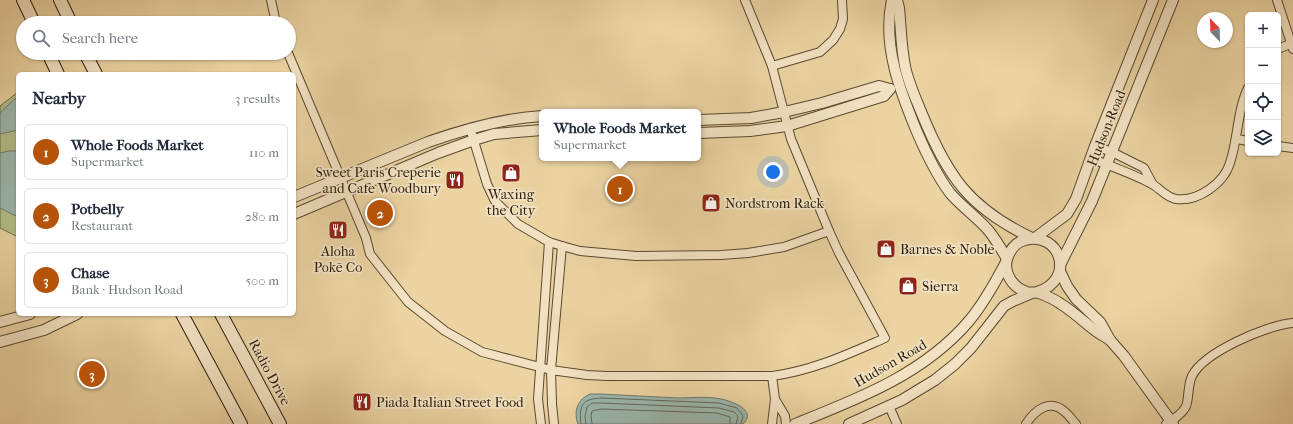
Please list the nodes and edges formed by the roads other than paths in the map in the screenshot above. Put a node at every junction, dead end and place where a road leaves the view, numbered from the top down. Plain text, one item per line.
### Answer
1 (23, 0) edge
2 (60, 0) edge
3 (271, 0) edge
4 (745, 0) edge
5 (842, 0) edge
6 (892, 0) edge
7 (897, 0) edge
8 (1153, 0) edge
9 (1173, 0) edge
10 (1277, 0) edge
11 (31, 16) edge
12 (68, 16) edge
13 (274, 16) edge
14 (1292, 47) edge
15 (1281, 49) edge
16 (51, 60) edge
17 (89, 60) edge
18 (291, 60) edge
19 (772, 66) junction
20 (57, 72) edge
21 (95, 72) edge
22 (296, 72) edge
23 (296, 72) edge
24 (910, 83) junction
25 (894, 88) junction
26 (1245, 96) edge
27 (784, 112) junction
28 (539, 116) edge
29 (701, 120) edge
30 (787, 126) junction
31 (470, 128) junction
32 (539, 130) edge
33 (701, 132) edge
34 (1237, 139) junction
35 (474, 140) junction
36 (1245, 140) edge
37 (1095, 146) junction
38 (1281, 146) edge
39 (1293, 148) edge
40 (1112, 152) junction
41 (1090, 158) junction
42 (1107, 164) junction
43 (340, 178) junction
44 (1152, 183) junction
45 (346, 192) junction
46 (296, 196) edge
47 (296, 213) edge
48 (829, 231) junction
49 (1033, 238) junction
50 (549, 242) junction
51 (562, 246) junction
52 (1007, 261) junction
53 (1060, 268) junction
54 (1036, 292) junction
55 (22, 316) edge
56 (72, 316) edge
57 (183, 316) edge
58 (222, 316) edge
59 (0, 322) edge
60 (1293, 323) edge
61 (1110, 340) junction
62 (0, 342) edge
63 (540, 367) junction
64 (551, 370) junction
65 (772, 376) junction
66 (775, 399) junction
67 (889, 406) junction
68 (822, 413) junction
69 (1170, 423) edge
70 (241, 424) edge
71 (280, 424) edge
72 (542, 424) edge
73 (554, 424) edge
74 (772, 424) edge
75 (786, 424) edge
76 (795, 424) edge
77 (810, 424) edge
78 (849, 424) edge
79 (897, 424) edge
80 (1026, 424) edge
81 (1076, 424) edge

1 - 11 main road
2 - 12 main road
3 - 13 street
4 - 19 street
5 - 19 street
6 - 25 street
7 - 24 street
8 - 37 street, Hudson Road
9 - 40 street, Hudson Road
10 - 14 street
14 - 15 street
16 - 20 main road
17 - 21 main road
18 - 23 street
19 - 27 street
22 - 43 street
24 - 25 street
24 - 49 street
25 - 27 street
25 - 30 street
25 - 52 street
26 - 34 street
27 - 29 street
27 - 30 street
28 - 31 street
30 - 33 street
30 - 48 street
31 - 35 street
31 - 43 street
32 - 35 street
34 - 36 street
34 - 44 street
35 - 45 street
35 - 50 street
37 - 40 street
37 - 41 street, Hudson Road
38 - 39 street
40 - 42 street, Hudson Road
40 - 44 street
41 - 42 street
41 - 49 street, Hudson Road
42 - 44 street
42 - 53 street, Hudson Road
43 - 45 street
43 - 46 street
45 - 47 street
45 - 63 street
48 - 51 street
48 - 65 street
49 - 52 street
49 - 53 street
50 - 51 street
50 - 63 street
51 - 64 street
52 - 54 street
52 - 68 street, Hudson Road
53 - 54 street
53 - 61 street
54 - 61 street
54 - 67 street
55 - 59 street
56 - 62 street
57 - 70 main road
58 - 71 main road, Radio Drive
60 - 69 street
61 - 69 street
63 - 64 street
63 - 72 street
64 - 65 street
64 - 73 street
65 - 66 street
66 - 74 street
66 - 75 street
67 - 78 street
67 - 79 street
68 - 76 street, Hudson Road
68 - 77 street
80 - 81 street

